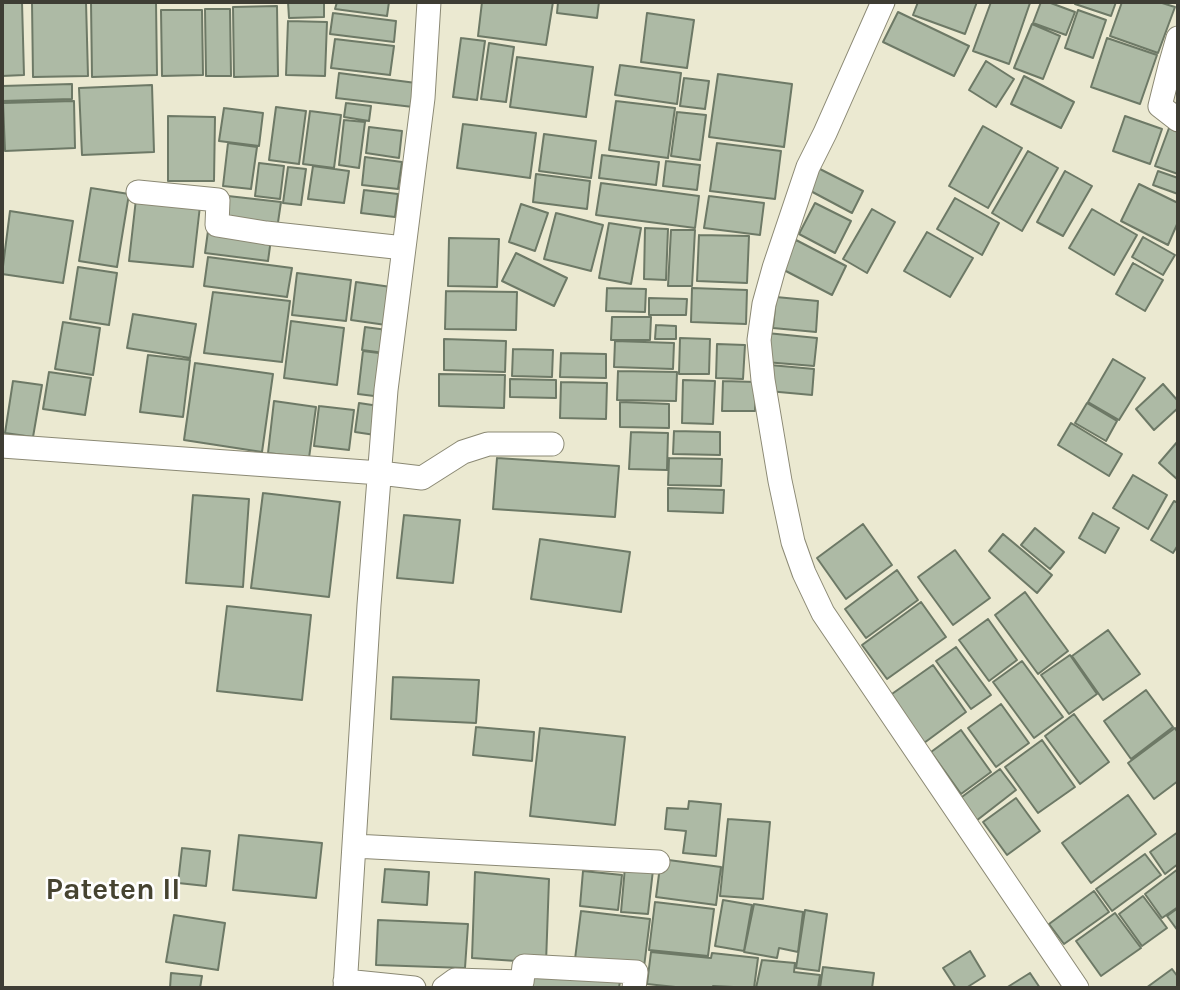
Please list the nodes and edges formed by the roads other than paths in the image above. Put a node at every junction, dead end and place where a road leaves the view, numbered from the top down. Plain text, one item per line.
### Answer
1 (429, 2) edge
2 (883, 2) edge
3 (1178, 38) edge
4 (1178, 120) edge
5 (138, 192) dead end
6 (404, 248) junction
7 (552, 444) dead end
8 (2, 446) edge
9 (380, 473) junction
10 (354, 846) junction
11 (658, 862) dead end
12 (345, 985) edge
13 (414, 988) edge
14 (444, 988) edge
15 (634, 988) edge
16 (1077, 988) edge

1 - 6 street
2 - 16 street
3 - 4 street
5 - 6 street
6 - 9 street
7 - 9 street
8 - 9 street
9 - 10 street
10 - 11 street
10 - 12 street
12 - 13 street
14 - 15 street

